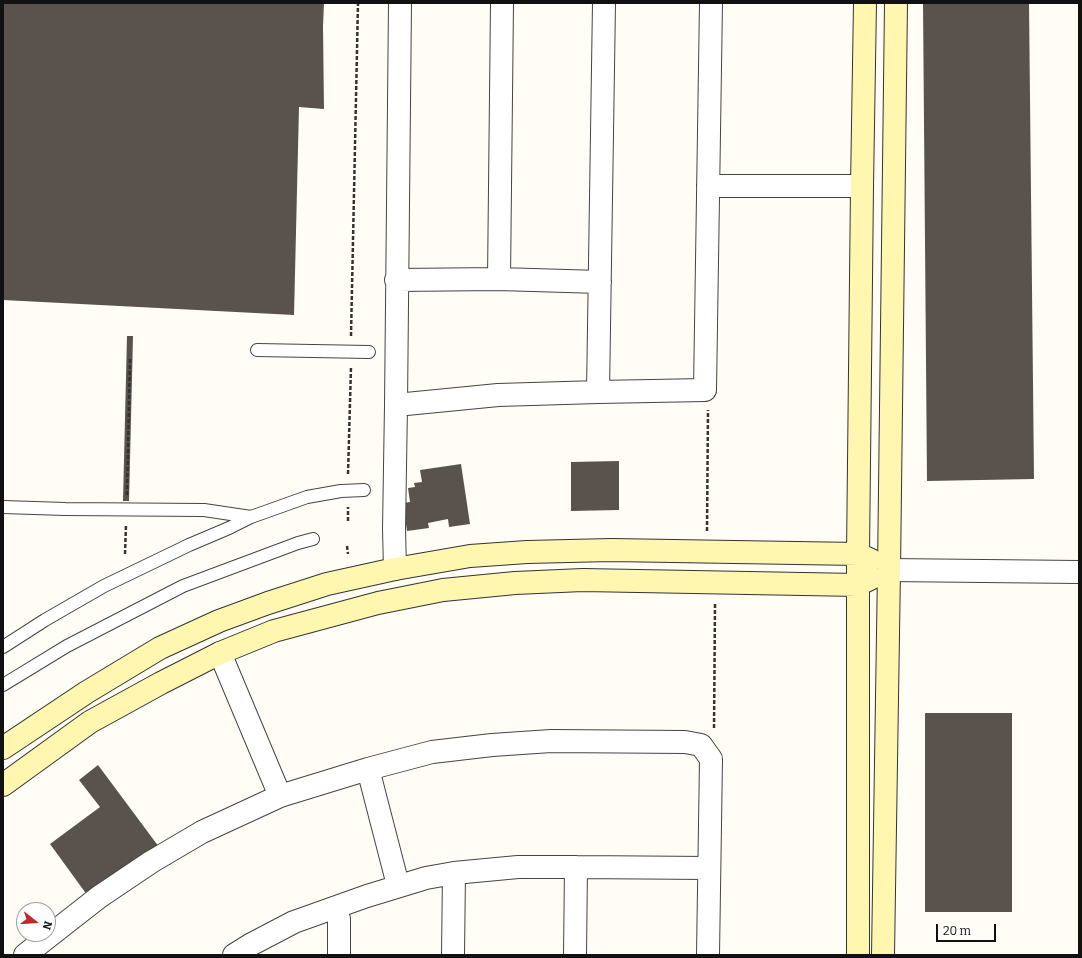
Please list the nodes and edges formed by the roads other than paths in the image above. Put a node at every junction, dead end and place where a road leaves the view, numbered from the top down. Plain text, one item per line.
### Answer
1 (400, 3) edge
2 (502, 3) edge
3 (604, 3) edge
4 (711, 3) edge
5 (865, 3) edge
6 (896, 3) edge
7 (708, 186) junction
8 (862, 186) junction
9 (499, 279) junction
10 (396, 280) junction
11 (600, 282) junction
12 (257, 350) dead end
13 (369, 352) dead end
14 (598, 392) junction
15 (396, 405) junction
16 (364, 490) dead end
17 (3, 507) edge
18 (251, 517) junction
19 (313, 539) dead end
20 (858, 554) junction
21 (395, 569) junction
22 (889, 570) junction
23 (1079, 572) edge
24 (858, 585) junction
25 (3, 647) edge
26 (220, 653) junction
27 (3, 685) edge
28 (3, 748) edge
29 (368, 768) junction
30 (3, 785) edge
31 (280, 796) junction
32 (576, 866) junction
33 (709, 868) junction
34 (454, 873) junction
35 (398, 886) junction
36 (335, 908) junction
37 (25, 955) edge
38 (234, 955) edge
39 (339, 955) edge
40 (452, 955) edge
41 (575, 955) edge
42 (708, 955) edge
43 (858, 955) edge
44 (883, 955) edge

1 - 10 street
2 - 9 street
3 - 11 street
4 - 7 street
5 - 8 street
6 - 22 street
7 - 8 street
7 - 14 street
8 - 20 street
9 - 10 street
9 - 11 street
10 - 15 street
11 - 14 street
12 - 13 lane
14 - 15 street
15 - 21 street
16 - 18 lane
17 - 18 lane
18 - 25 lane
19 - 27 lane
20 - 21 street
20 - 22 street
20 - 24 street
21 - 28 street
22 - 23 street
22 - 24 street
22 - 44 street
24 - 26 street
24 - 43 street
26 - 30 street
26 - 31 street
29 - 31 street
29 - 33 street
29 - 35 street
31 - 37 street
32 - 33 street
32 - 34 street
32 - 41 street
33 - 42 street
34 - 35 street
34 - 40 street
35 - 36 street
36 - 38 street
36 - 39 street

